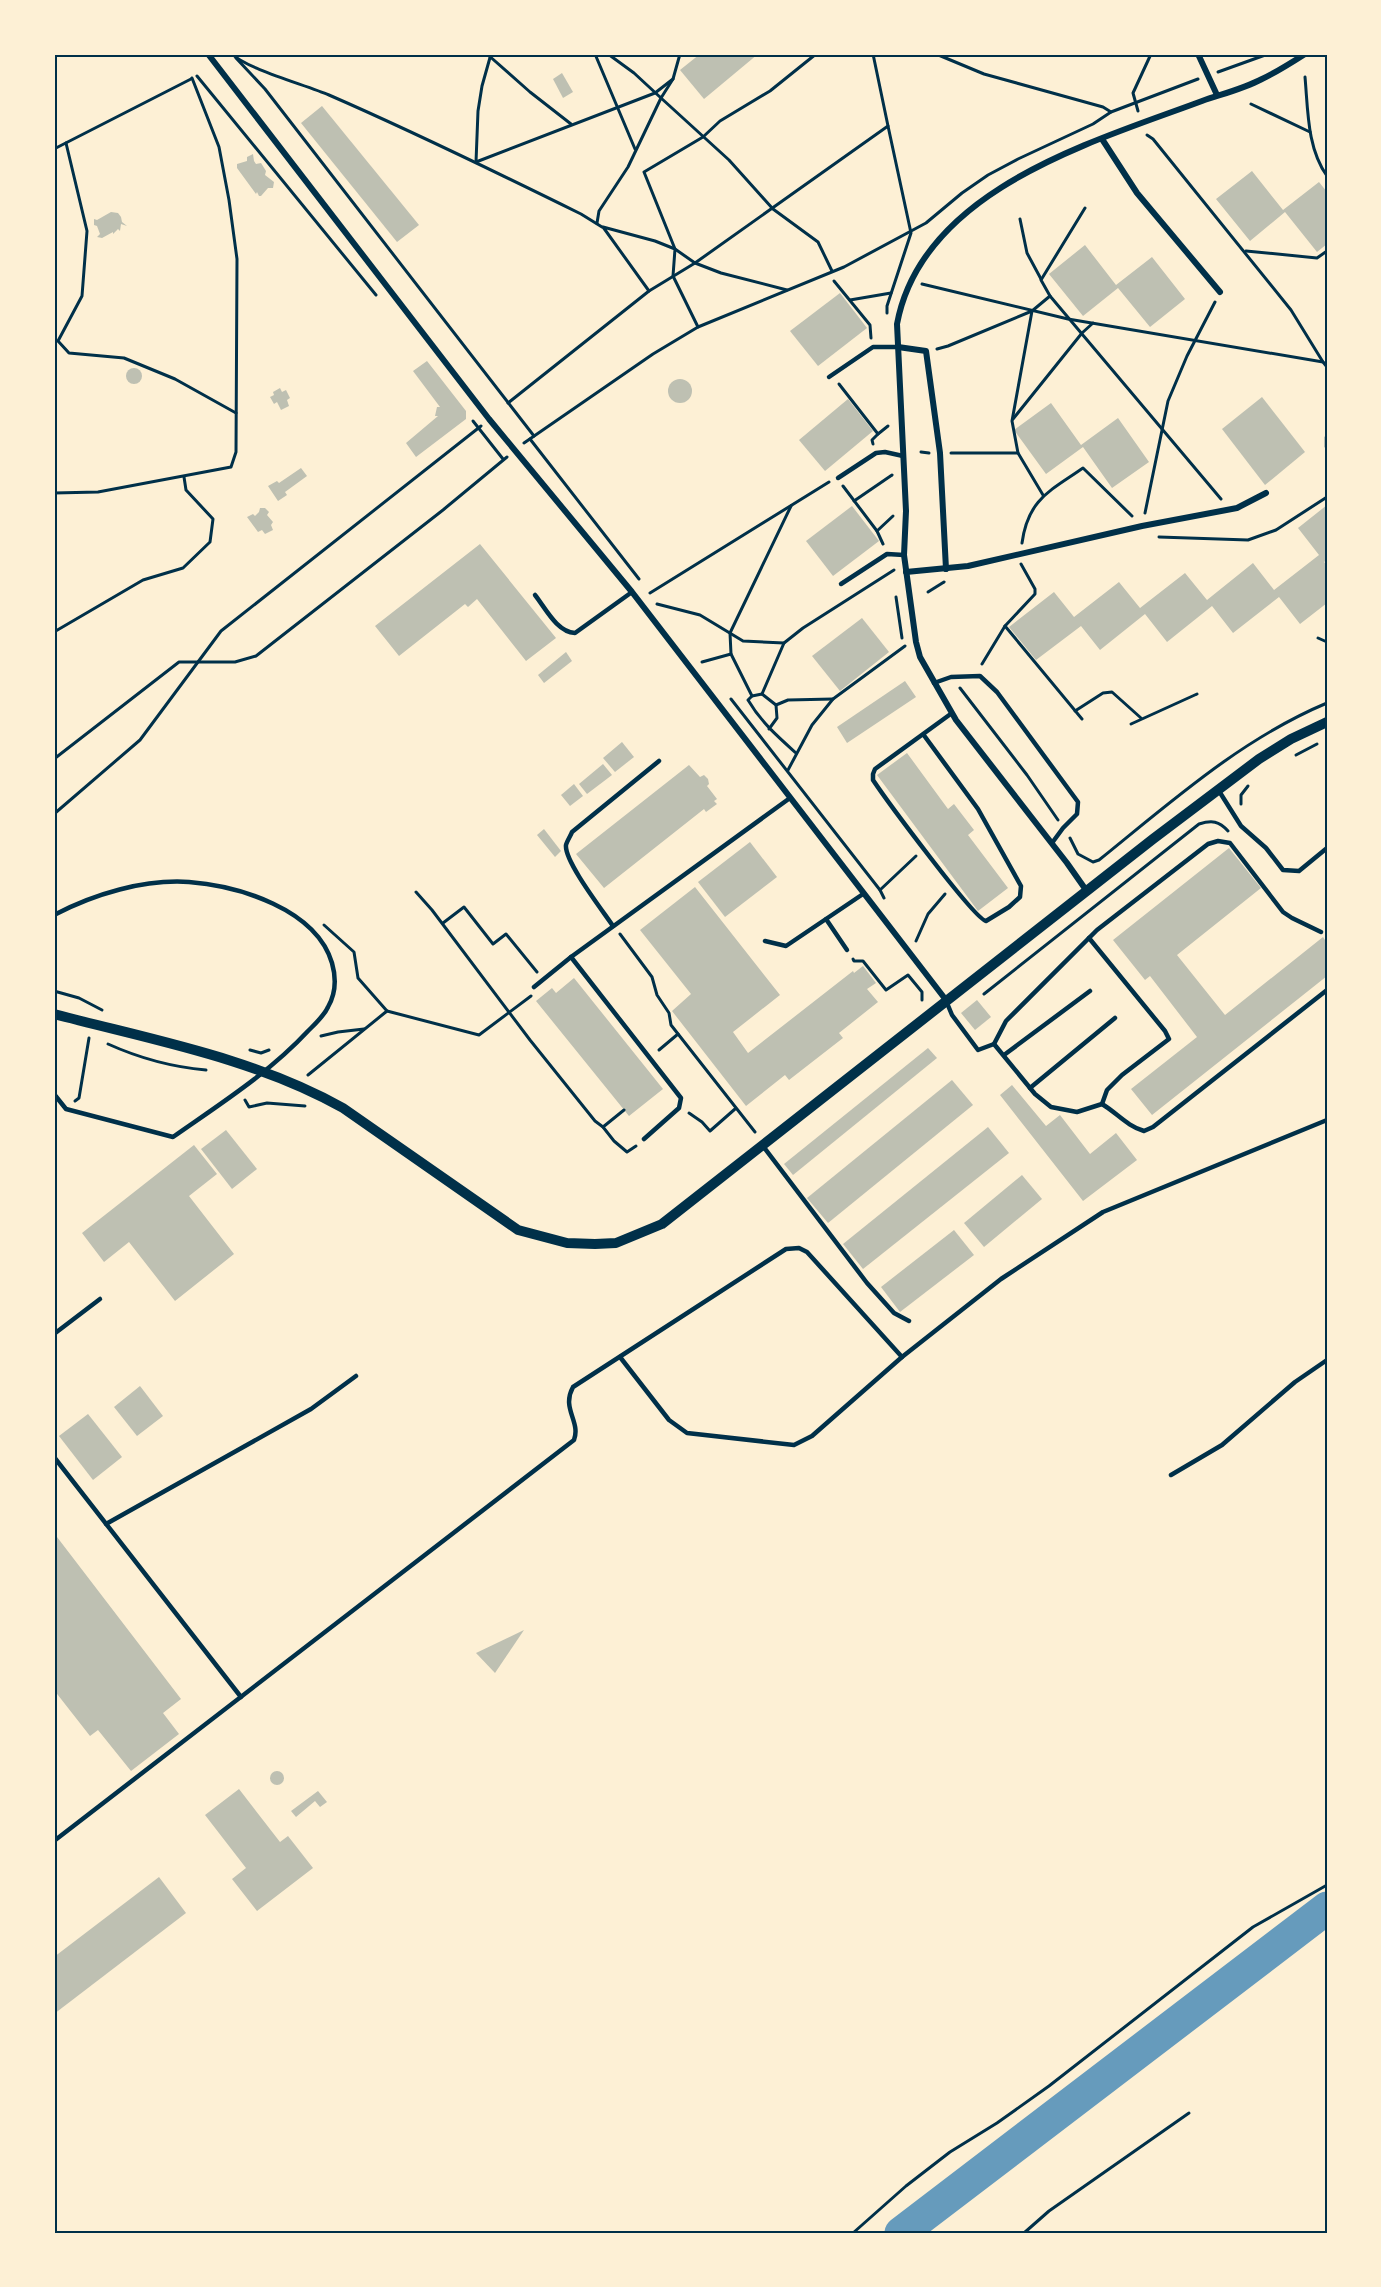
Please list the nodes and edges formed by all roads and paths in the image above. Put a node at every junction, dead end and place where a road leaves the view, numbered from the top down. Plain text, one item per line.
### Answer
1 (208, 54) edge
2 (232, 54) edge
3 (595, 54) edge
4 (608, 54) edge
5 (680, 54) edge
6 (816, 54) edge
7 (873, 54) edge
8 (936, 54) edge
9 (1151, 54) edge
10 (1198, 54) edge
11 (1268, 54) edge
12 (1304, 54) edge
13 (490, 55) edge
14 (236, 58) junction
15 (215, 63) junction
16 (197, 76) junction
17 (1208, 76) junction
18 (1305, 76) dead end
19 (192, 78) junction
20 (673, 79) junction
21 (655, 93) junction
22 (1217, 95) junction
23 (661, 98) junction
24 (1136, 103) junction
25 (1251, 104) dead end
26 (617, 107) junction
27 (1111, 112) junction
28 (1143, 123) junction
29 (572, 125) junction
30 (888, 126) junction
31 (1310, 132) junction
32 (703, 136) junction
33 (1102, 139) junction
34 (66, 143) junction
35 (54, 149) edge
36 (636, 150) junction
37 (476, 162) junction
38 (1327, 176) edge
39 (1085, 208) dead end
40 (772, 209) junction
41 (1020, 219) dead end
42 (597, 224) junction
43 (603, 227) junction
44 (911, 233) junction
45 (675, 249) junction
46 (1244, 251) junction
47 (1327, 251) edge
48 (695, 262) junction
49 (832, 272) junction
50 (673, 276) junction
51 (1041, 280) junction
52 (834, 281) dead end
53 (909, 282) junction
54 (787, 290) junction
55 (649, 291) junction
56 (1220, 292) joint
57 (891, 293) junction
58 (1050, 296) junction
59 (380, 299) dead end
60 (850, 300) junction
61 (1032, 310) junction
62 (886, 315) dead end
63 (1068, 319) junction
64 (1093, 323) junction
65 (698, 327) junction
66 (1083, 333) junction
67 (1195, 341) junction
68 (873, 346) junction
69 (898, 347) junction
70 (926, 351) junction
71 (1323, 362) junction
72 (1327, 367) edge
73 (831, 376) joint
74 (508, 403) junction
75 (468, 412) dead end
76 (236, 413) junction
77 (489, 419) junction
78 (1012, 421) junction
79 (888, 426) dead end
80 (1161, 427) junction
81 (478, 429) junction
82 (534, 436) junction
83 (1327, 437) edge
84 (530, 439) junction
85 (1327, 447) edge
86 (515, 450) junction
87 (921, 452) dead end
88 (940, 453) junction
89 (1018, 453) junction
90 (903, 456) junction
91 (503, 459) junction
92 (892, 475) dead end
93 (184, 477) junction
94 (838, 478) junction
95 (54, 493) edge
96 (1266, 493) dead end
97 (1043, 495) junction
98 (1327, 497) edge
99 (1221, 499) dead end
100 (854, 501) junction
101 (791, 504) junction
102 (894, 515) dead end
103 (1142, 526) junction
104 (877, 531) junction
105 (1157, 537) dead end
106 (888, 550) dead end
107 (1021, 553) junction
108 (904, 555) junction
109 (1033, 563) dead end
110 (1022, 566) junction
111 (1012, 568) dead end
112 (896, 569) dead end
113 (946, 569) junction
114 (906, 572) junction
115 (954, 580) dead end
116 (842, 584) dead end
117 (632, 592) junction
118 (928, 592) dead end
119 (650, 593) junction
120 (535, 595) dead end
121 (657, 604) junction
122 (663, 612) dead end
123 (1005, 626) junction
124 (54, 632) edge
125 (730, 633) junction
126 (1318, 638) dead end
127 (1327, 642) edge
128 (784, 643) junction
129 (905, 646) dead end
130 (696, 654) dead end
131 (731, 654) junction
132 (198, 661) junction
133 (702, 662) junction
134 (706, 667) dead end
135 (980, 676) junction
136 (951, 677) junction
137 (934, 683) junction
138 (762, 694) junction
139 (1197, 694) dead end
140 (752, 696) junction
141 (731, 698) dead end
142 (833, 699) junction
143 (1327, 703) edge
144 (776, 705) junction
145 (1075, 711) junction
146 (952, 713) junction
147 (1141, 718) junction
148 (1082, 719) dead end
149 (1327, 722) edge
150 (1131, 724) dead end
151 (769, 729) junction
152 (923, 734) junction
153 (1321, 743) dead end
154 (796, 753) junction
155 (54, 759) edge
156 (1287, 759) dead end
157 (659, 761) dead end
158 (788, 770) junction
159 (780, 785) junction
160 (1249, 785) dead end
161 (1219, 791) junction
162 (790, 798) junction
163 (1241, 808) dead end
164 (54, 814) edge
165 (1063, 828) junction
166 (1231, 834) dead end
167 (1052, 843) junction
168 (1327, 848) edge
169 (924, 849) junction
170 (952, 887) junction
171 (880, 890) junction
172 (1086, 890) junction
173 (416, 892) dead end
174 (863, 894) junction
175 (884, 900) dead end
176 (54, 915) edge
177 (826, 919) junction
178 (443, 923) junction
179 (323, 924) dead end
180 (613, 926) junction
181 (1321, 932) dead end
182 (909, 937) dead end
183 (1089, 938) junction
184 (765, 941) dead end
185 (847, 950) dead end
186 (571, 957) junction
187 (543, 980) junction
188 (534, 987) joint
189 (1327, 990) edge
190 (1090, 991) dead end
191 (984, 994) dead end
192 (946, 1000) junction
193 (387, 1011) junction
194 (509, 1013) junction
195 (54, 1014) edge
196 (1115, 1018) dead end
197 (364, 1029) junction
198 (678, 1034) junction
199 (317, 1039) dead end
200 (994, 1044) junction
201 (1004, 1055) junction
202 (650, 1057) junction
203 (266, 1071) junction
204 (308, 1075) dead end
205 (1030, 1088) junction
206 (54, 1094) edge
207 (1102, 1104) junction
208 (680, 1108) junction
209 (735, 1109) junction
210 (624, 1110) dead end
211 (1327, 1120) edge
212 (603, 1127) junction
213 (756, 1134) dead end
214 (644, 1139) joint
215 (763, 1146) junction
216 (100, 1299) dead end
217 (909, 1321) dead end
218 (54, 1334) edge
219 (620, 1357) junction
220 (902, 1357) junction
221 (1327, 1360) edge
222 (356, 1376) dead end
223 (54, 1457) edge
224 (1171, 1475) dead end
225 (106, 1524) junction
226 (241, 1697) junction
227 (54, 1841) edge
228 (1327, 1885) edge
229 (1189, 2112) dead end
230 (853, 2233) edge
231 (1024, 2233) edge

1 - 15 street
2 - 14 path
3 - 26 path
4 - 21 path
5 - 20 path
6 - 32 path
7 - 30 path
8 - 27 path
9 - 24 path
10 - 17 street
11 - 17 path
12 - 22 street
13 - 29 path
13 - 37 path
14 - 37 path
14 - 74 path
15 - 16 path
15 - 77 street
16 - 19 path
16 - 59 path
17 - 22 street
17 - 24 path
18 - 31 path
19 - 34 path
19 - 76 path
20 - 21 path
20 - 23 path
21 - 23 path
21 - 26 path
22 - 28 street
23 - 32 path
23 - 36 path
24 - 27 path
24 - 28 path
25 - 31 path
26 - 29 path
26 - 36 path
27 - 44 path
28 - 33 street
28 - 46 path
29 - 37 path
30 - 40 path
30 - 44 path
31 - 38 path
32 - 40 path
32 - 45 path
33 - 53 street
33 - 56 street
34 - 35 path
34 - 76 path
36 - 42 path
37 - 42 path
39 - 51 path
40 - 48 path
40 - 49 path
41 - 51 path
42 - 43 path
43 - 45 path
43 - 55 path
44 - 49 path
44 - 57 path
45 - 48 path
45 - 50 path
46 - 47 path
46 - 71 path
48 - 50 path
48 - 54 path
49 - 54 path
50 - 55 path
50 - 65 path
51 - 58 path
52 - 60 path
53 - 61 path
53 - 69 street
54 - 65 path
55 - 74 path
56 - 67 path
57 - 60 path
57 - 62 path
58 - 61 path
58 - 63 path
60 - 68 path
61 - 63 path
61 - 70 path
61 - 78 path
63 - 64 path
63 - 66 path
64 - 66 path
64 - 67 path
65 - 82 path
66 - 78 path
66 - 80 path
67 - 71 path
67 - 80 path
68 - 69 lane
68 - 73 lane
69 - 70 street
69 - 90 street
70 - 88 street
71 - 72 path
73 - 79 path
74 - 82 path
75 - 81 path
76 - 93 path
77 - 81 path
77 - 86 street
78 - 89 path
80 - 99 path
80 - 103 path
81 - 91 path
81 - 132 path
82 - 84 path
83 - 85 lane
84 - 86 path
84 - 119 path
86 - 91 path
86 - 117 street
87 - 88 path
88 - 89 path
88 - 113 street
89 - 97 path
90 - 94 lane
90 - 108 street
91 - 132 path
92 - 100 path
93 - 95 path
93 - 124 path
94 - 100 path
94 - 101 path
96 - 103 street
97 - 103 path
97 - 107 path
98 - 105 path
100 - 104 path
101 - 119 path
101 - 125 path
102 - 104 path
103 - 107 street
104 - 106 path
107 - 110 path
107 - 113 street
108 - 114 street
108 - 116 lane
109 - 110 path
110 - 111 path
110 - 123 path
112 - 128 path
113 - 114 street
114 - 137 street
115 - 118 path
117 - 120 lane
117 - 159 street
119 - 121 path
121 - 122 path
121 - 125 path
123 - 135 path
123 - 145 path
125 - 128 path
125 - 131 path
126 - 127 path
128 - 138 path
129 - 142 path
130 - 133 path
131 - 133 path
131 - 140 path
132 - 155 path
132 - 164 path
133 - 134 path
135 - 136 lane
135 - 165 lane
136 - 137 lane
136 - 165 path
137 - 146 street
138 - 140 path
138 - 144 path
139 - 147 path
140 - 151 path
141 - 158 path
142 - 144 path
142 - 154 path
143 - 165 path
144 - 151 path
145 - 147 path
145 - 148 path
146 - 152 lane
146 - 167 street
147 - 150 path
149 - 161 street
151 - 154 path
152 - 169 lane
152 - 170 lane
153 - 156 path
154 - 158 path
157 - 180 lane
158 - 159 path
158 - 171 path
159 - 162 street
160 - 163 path
161 - 168 lane
161 - 172 street
162 - 174 street
162 - 180 lane
165 - 167 lane
166 - 191 path
167 - 172 street
169 - 170 lane
169 - 171 path
170 - 182 path
171 - 175 path
172 - 192 street
173 - 178 path
174 - 177 lane
174 - 192 street
176 - 203 lane
177 - 184 lane
177 - 185 lane
178 - 187 path
178 - 194 path
179 - 193 path
180 - 186 lane
180 - 198 path
181 - 183 lane
183 - 200 lane
183 - 207 lane
186 - 187 lane
186 - 202 lane
187 - 188 lane
188 - 194 path
189 - 207 lane
190 - 201 lane
192 - 200 lane
192 - 215 street
193 - 194 path
193 - 197 path
194 - 212 path
195 - 203 street
196 - 205 lane
197 - 199 path
197 - 204 path
198 - 202 path
198 - 209 path
200 - 201 lane
201 - 205 lane
202 - 208 lane
203 - 206 lane
203 - 215 street
205 - 207 lane
208 - 209 path
208 - 214 lane
209 - 213 path
210 - 212 path
211 - 220 lane
212 - 214 path
215 - 217 lane
216 - 218 lane
219 - 220 lane
219 - 220 lane
219 - 226 lane
221 - 224 lane
222 - 225 lane
223 - 225 lane
225 - 226 lane
226 - 227 lane
228 - 230 path
229 - 231 path

